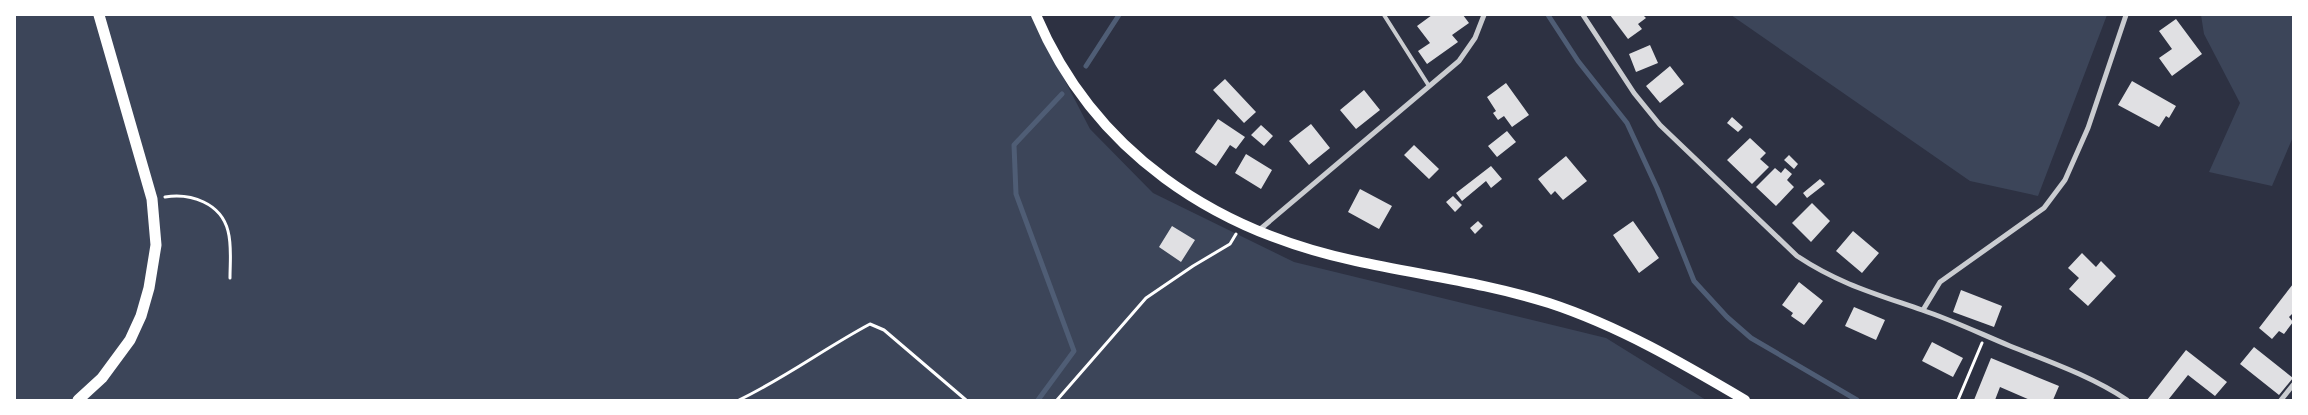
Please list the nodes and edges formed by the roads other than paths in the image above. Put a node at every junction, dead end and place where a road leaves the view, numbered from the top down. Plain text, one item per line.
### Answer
1 (98, 15) edge
2 (1036, 15) edge
3 (1384, 15) edge
4 (1484, 15) edge
5 (1582, 15) edge
6 (2126, 15) edge
7 (1430, 86) junction
8 (1258, 231) junction
9 (1923, 310) junction
10 (2293, 385) edge
11 (78, 400) edge
12 (1745, 400) edge
13 (2127, 400) edge
14 (2281, 400) edge

1 - 11 main road
2 - 8 main road
3 - 7 lane
4 - 7 street
5 - 9 street
6 - 9 street
7 - 8 street
8 - 12 main road
9 - 13 street
10 - 14 street

